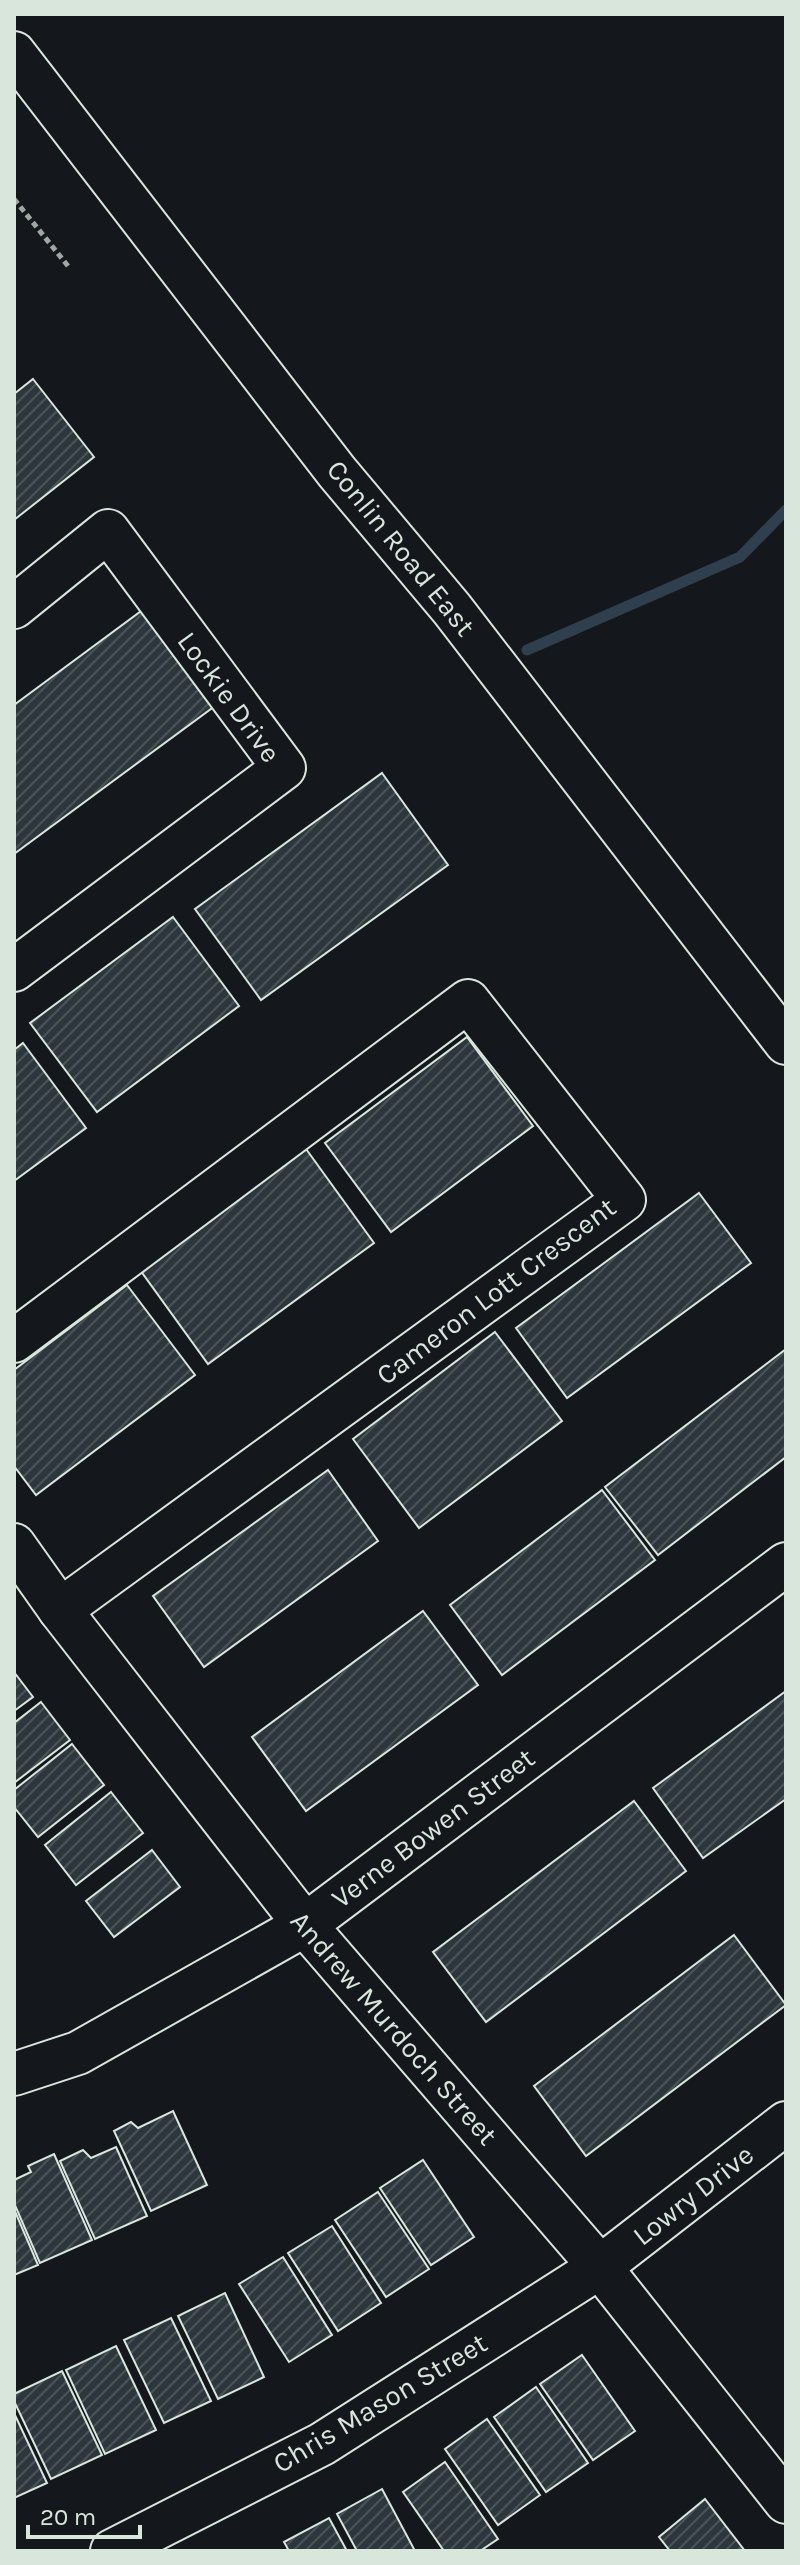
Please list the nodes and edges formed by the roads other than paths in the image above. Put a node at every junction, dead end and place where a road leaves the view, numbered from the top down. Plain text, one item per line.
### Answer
1 (14, 53) edge
2 (14, 607) edge
3 (14, 970) edge
4 (786, 1043) edge
5 (14, 1341) edge
6 (14, 1545) edge
7 (786, 1564) edge
8 (60, 1610) junction
9 (305, 1925) junction
10 (14, 2074) edge
11 (786, 2123) edge
12 (600, 2267) junction
13 (786, 2502) edge
14 (112, 2551) edge

1 - 4 street, Conlin Road East
2 - 3 street, Lockie Drive
5 - 8 street, Cameron Lott Crescent
6 - 8 street, Andrew Murdoch Street
7 - 9 street, Verne Bowen Street
8 - 9 street, Andrew Murdoch Street
9 - 10 street, Verne Bowen Street
9 - 12 street, Andrew Murdoch Street
11 - 12 street, Lowry Drive
12 - 13 street, Andrew Murdoch Street
12 - 14 street, Chris Mason Street

